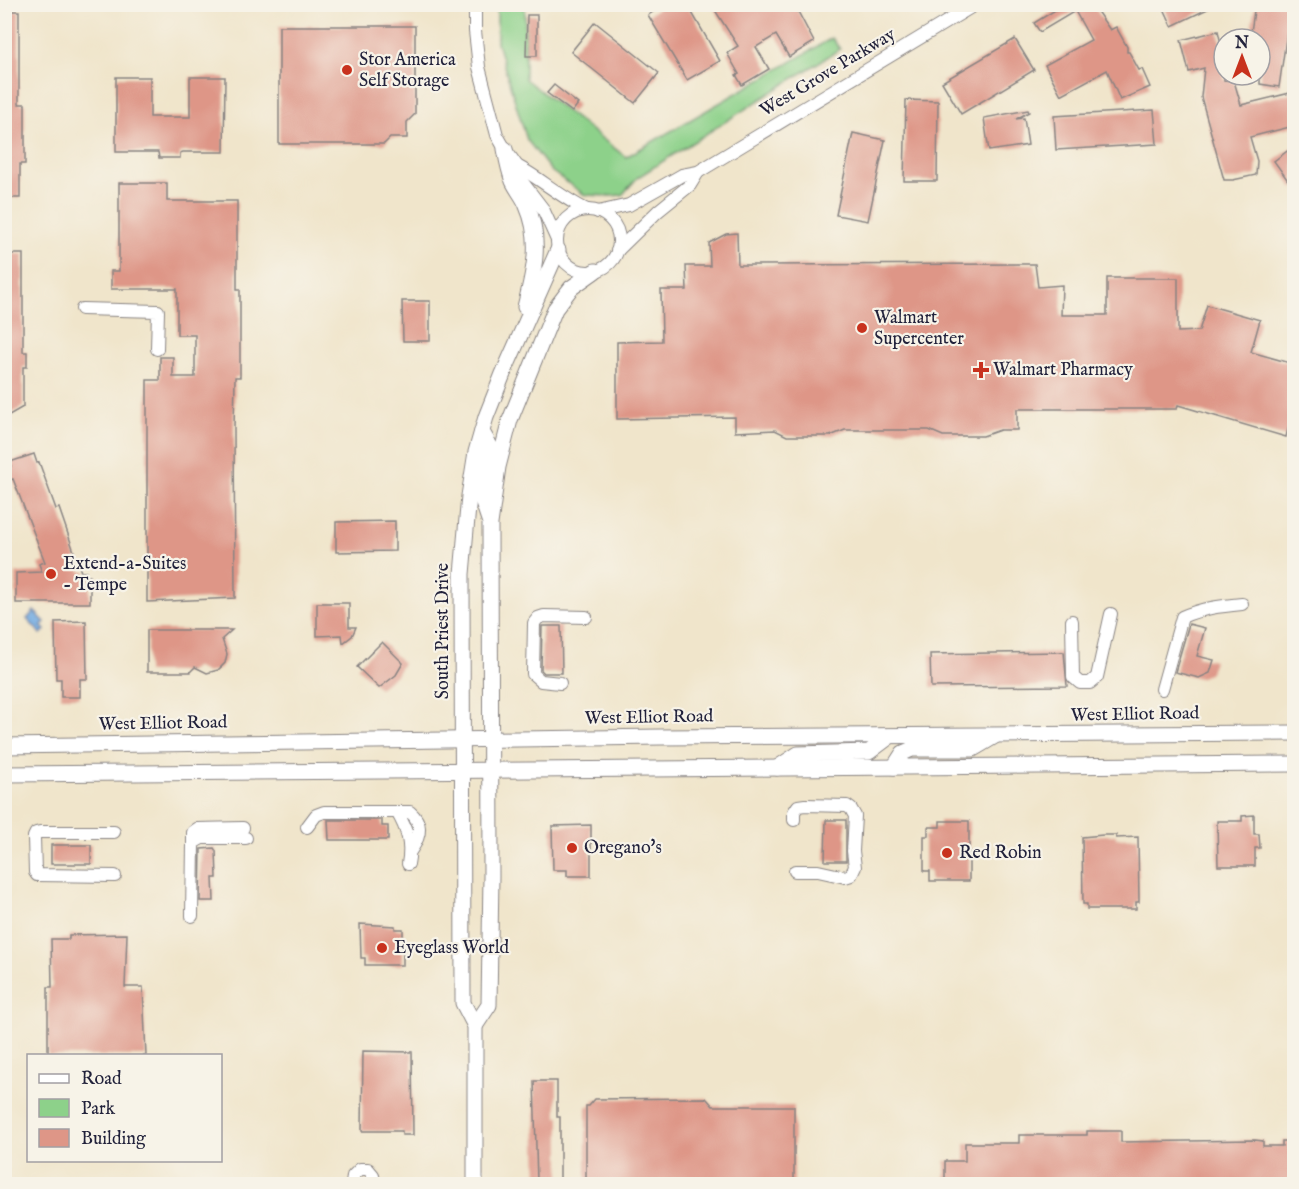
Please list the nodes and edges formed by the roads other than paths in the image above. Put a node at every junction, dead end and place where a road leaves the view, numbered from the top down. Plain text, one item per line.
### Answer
1 (475, 4) edge
2 (976, 4) edge
3 (504, 149) junction
4 (517, 166) junction
5 (698, 172) junction
6 (593, 211) junction
7 (558, 245) junction
8 (617, 251) junction
9 (595, 271) junction
10 (82, 309) dead end
11 (515, 348) junction
12 (157, 350) dead end
13 (482, 432) junction
14 (490, 524) junction
15 (1242, 604) dead end
16 (1111, 614) dead end
17 (586, 617) dead end
18 (1072, 621) dead end
19 (560, 683) dead end
20 (1162, 689) dead end
21 (1294, 733) edge
22 (889, 736) junction
23 (995, 736) junction
24 (463, 739) junction
25 (490, 739) junction
26 (4, 746) edge
27 (1294, 764) edge
28 (894, 767) junction
29 (777, 768) junction
30 (463, 770) junction
31 (491, 770) junction
32 (4, 774) edge
33 (794, 820) dead end
34 (307, 827) dead end
35 (244, 833) dead end
36 (114, 835) dead end
37 (408, 864) dead end
38 (795, 871) dead end
39 (115, 873) dead end
40 (192, 916) dead end
41 (475, 1026) junction
42 (352, 1185) edge
43 (374, 1185) edge
44 (475, 1185) edge

1 - 3 street
2 - 5 street, West Grove Parkway
3 - 4 street
3 - 11 main road
4 - 6 street
4 - 7 street
5 - 6 street, West Grove Parkway
5 - 8 street, West Grove Parkway
6 - 7 street
6 - 8 street
7 - 9 street
7 - 11 main road, South Priest Drive
8 - 9 street
9 - 14 main road, South Priest Drive
10 - 12 street
11 - 13 main road, South Priest Drive
13 - 14 main road
13 - 24 main road, South Priest Drive
14 - 25 main road, South Priest Drive
15 - 20 street
16 - 18 street
17 - 19 street
21 - 23 main road, West Elliot Road
22 - 23 main road, West Elliot Road
22 - 25 main road, West Elliot Road
22 - 29 main road
23 - 28 main road
24 - 25 main road, West Elliot Road
24 - 26 main road, West Elliot Road
24 - 30 main road, South Priest Drive
25 - 31 main road, South Priest Drive
27 - 28 main road
28 - 29 main road
29 - 31 main road
30 - 31 main road
30 - 32 main road
30 - 41 main road, South Priest Drive
31 - 41 main road, South Priest Drive
33 - 38 street
34 - 37 street
35 - 40 street
36 - 39 street
41 - 44 main road, South Priest Drive
42 - 43 street

